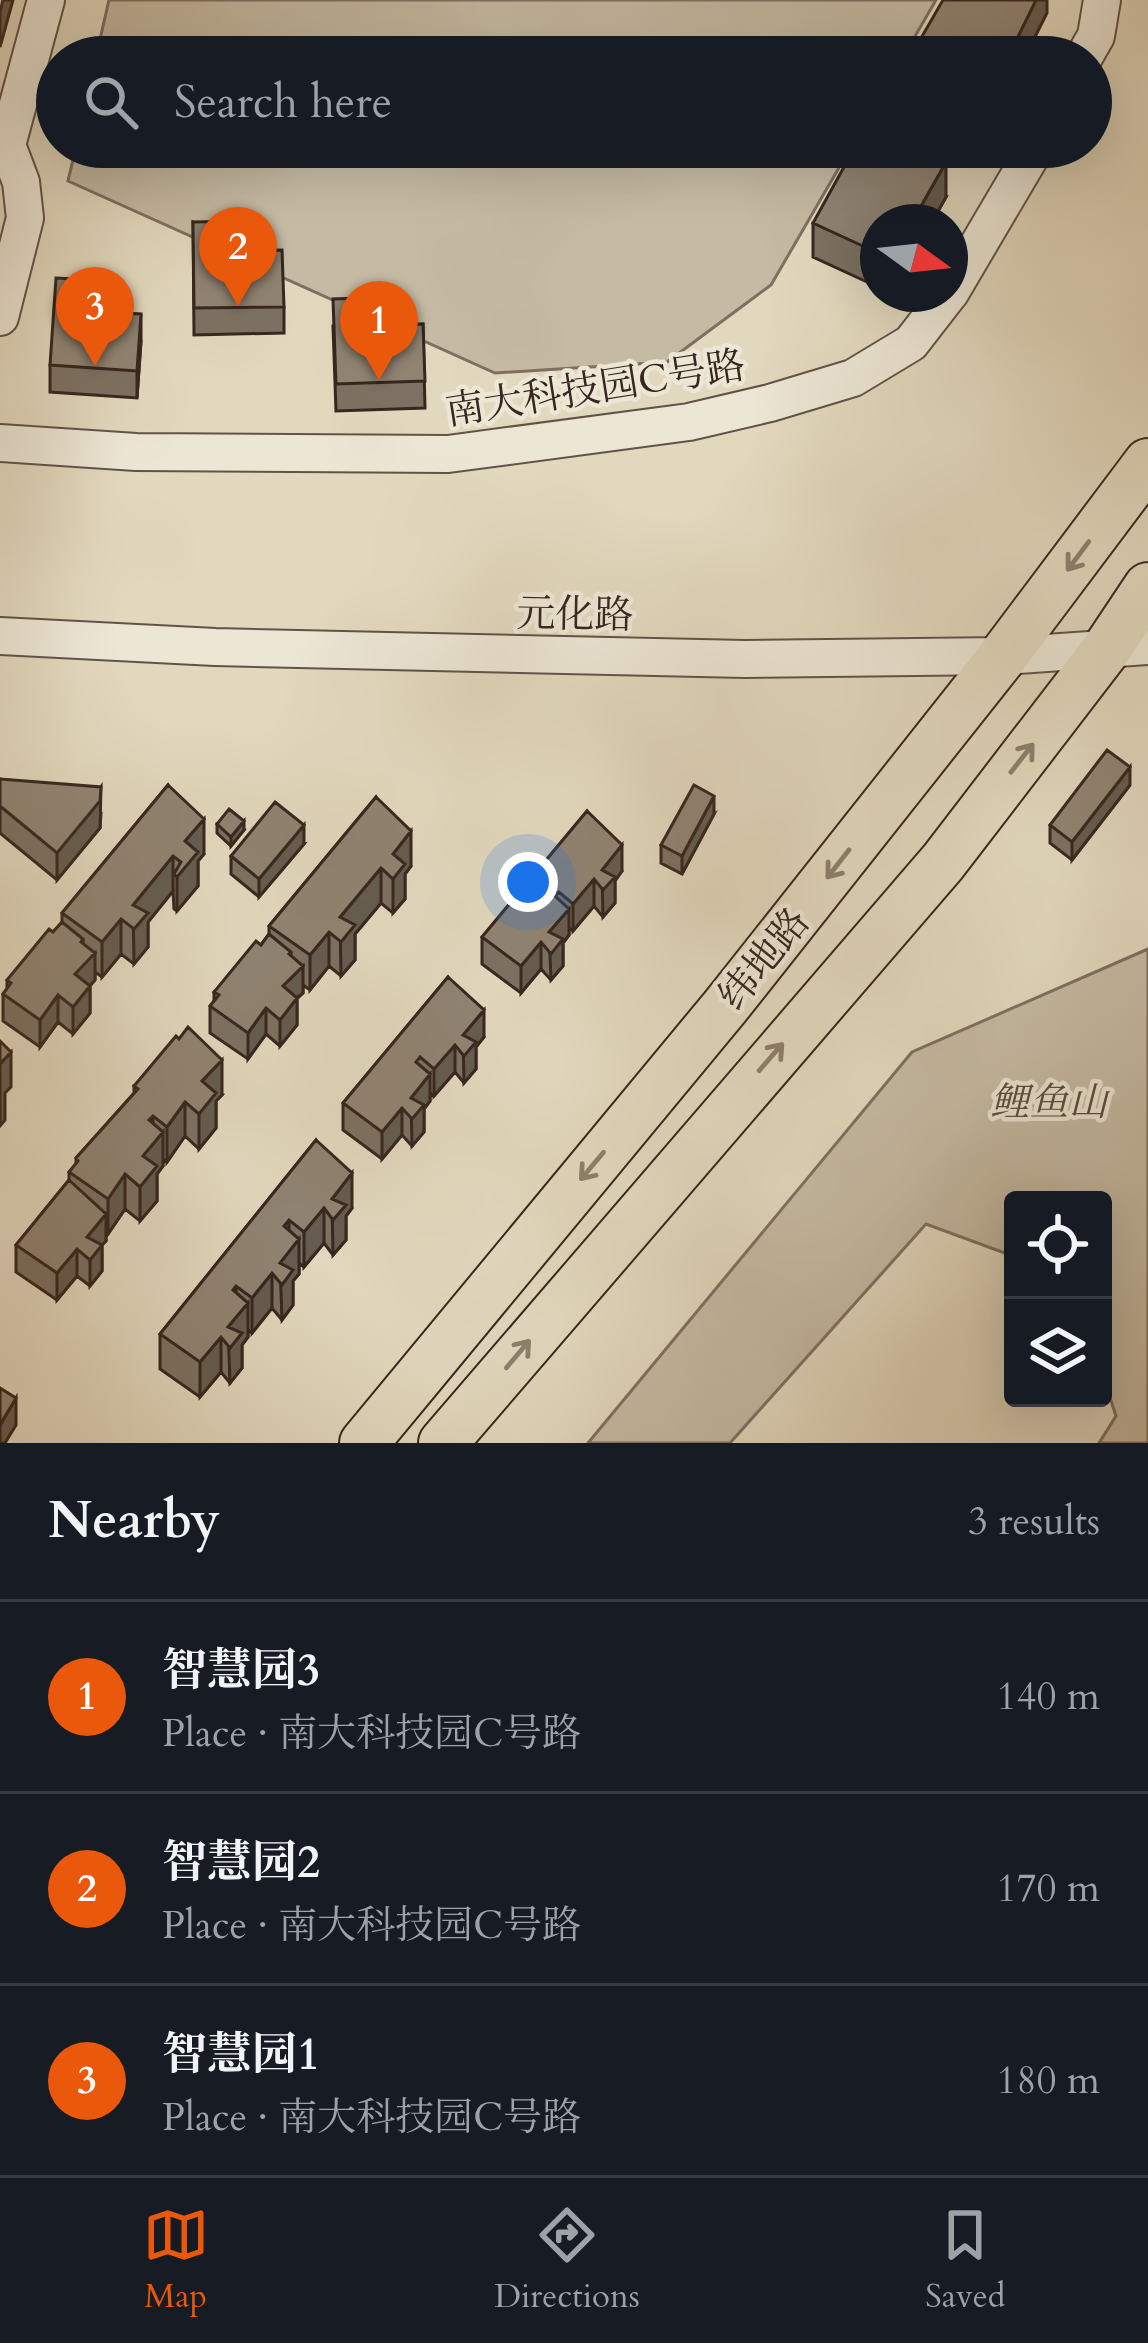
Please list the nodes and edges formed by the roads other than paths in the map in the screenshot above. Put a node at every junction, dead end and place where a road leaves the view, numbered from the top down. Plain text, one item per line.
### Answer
1 (46, 0) edge
2 (1102, 0) edge
3 (36, 36) edge
4 (1096, 36) edge
5 (36, 37) edge
6 (1024, 168) edge
7 (968, 262) edge
8 (938, 312) edge
9 (0, 317) edge
10 (0, 443) edge
11 (1148, 463) edge
12 (1148, 587) edge
13 (0, 636) edge
14 (1128, 646) edge
15 (1003, 656) junction
16 (364, 1443) edge
17 (443, 1443) edge

1 - 3 street
2 - 4 street
5 - 9 street
6 - 7 street, 南大科技园C号路
8 - 10 street, 南大科技园C号路
11 -> 15 main road, 纬地路
12 - 14 main road, 纬地路
13 - 15 street, 元化路
14 - 15 street, 元化路
17 -> 14 main road, 纬地路
15 -> 16 main road, 纬地路

